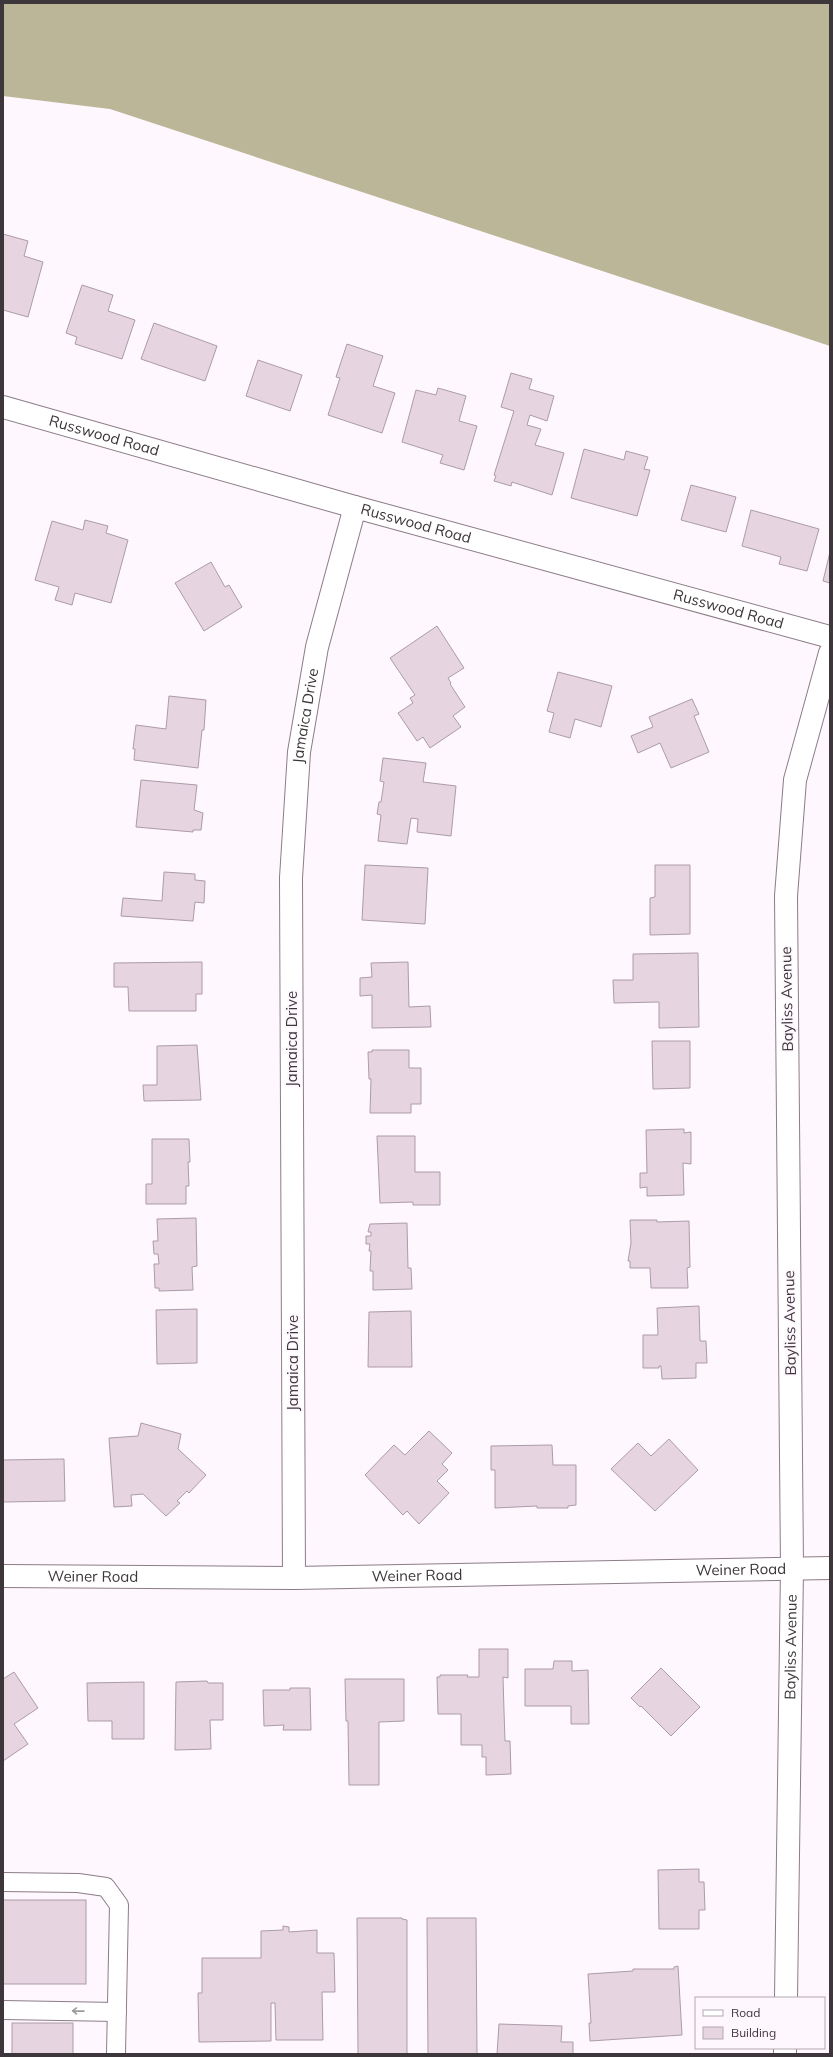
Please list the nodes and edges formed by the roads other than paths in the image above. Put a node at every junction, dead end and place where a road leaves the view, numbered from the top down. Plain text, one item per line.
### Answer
1 (3, 407) edge
2 (355, 507) junction
3 (830, 637) edge
4 (830, 653) edge
5 (792, 1568) junction
6 (830, 1568) edge
7 (3, 1576) edge
8 (294, 1578) junction
9 (3, 1882) edge
10 (786, 1997) edge
11 (3, 2010) edge
12 (117, 2012) junction
13 (116, 2054) edge

1 - 2 street, Russwood Road
2 - 3 street, Russwood Road
2 - 8 street, Jamaica Drive
4 - 5 street, Bayliss Avenue
5 - 6 street, Weiner Road
5 - 8 street, Weiner Road
5 - 10 street, Bayliss Avenue
7 - 8 street, Weiner Road
9 - 12 lane
12 -> 11 lane
12 - 13 lane

